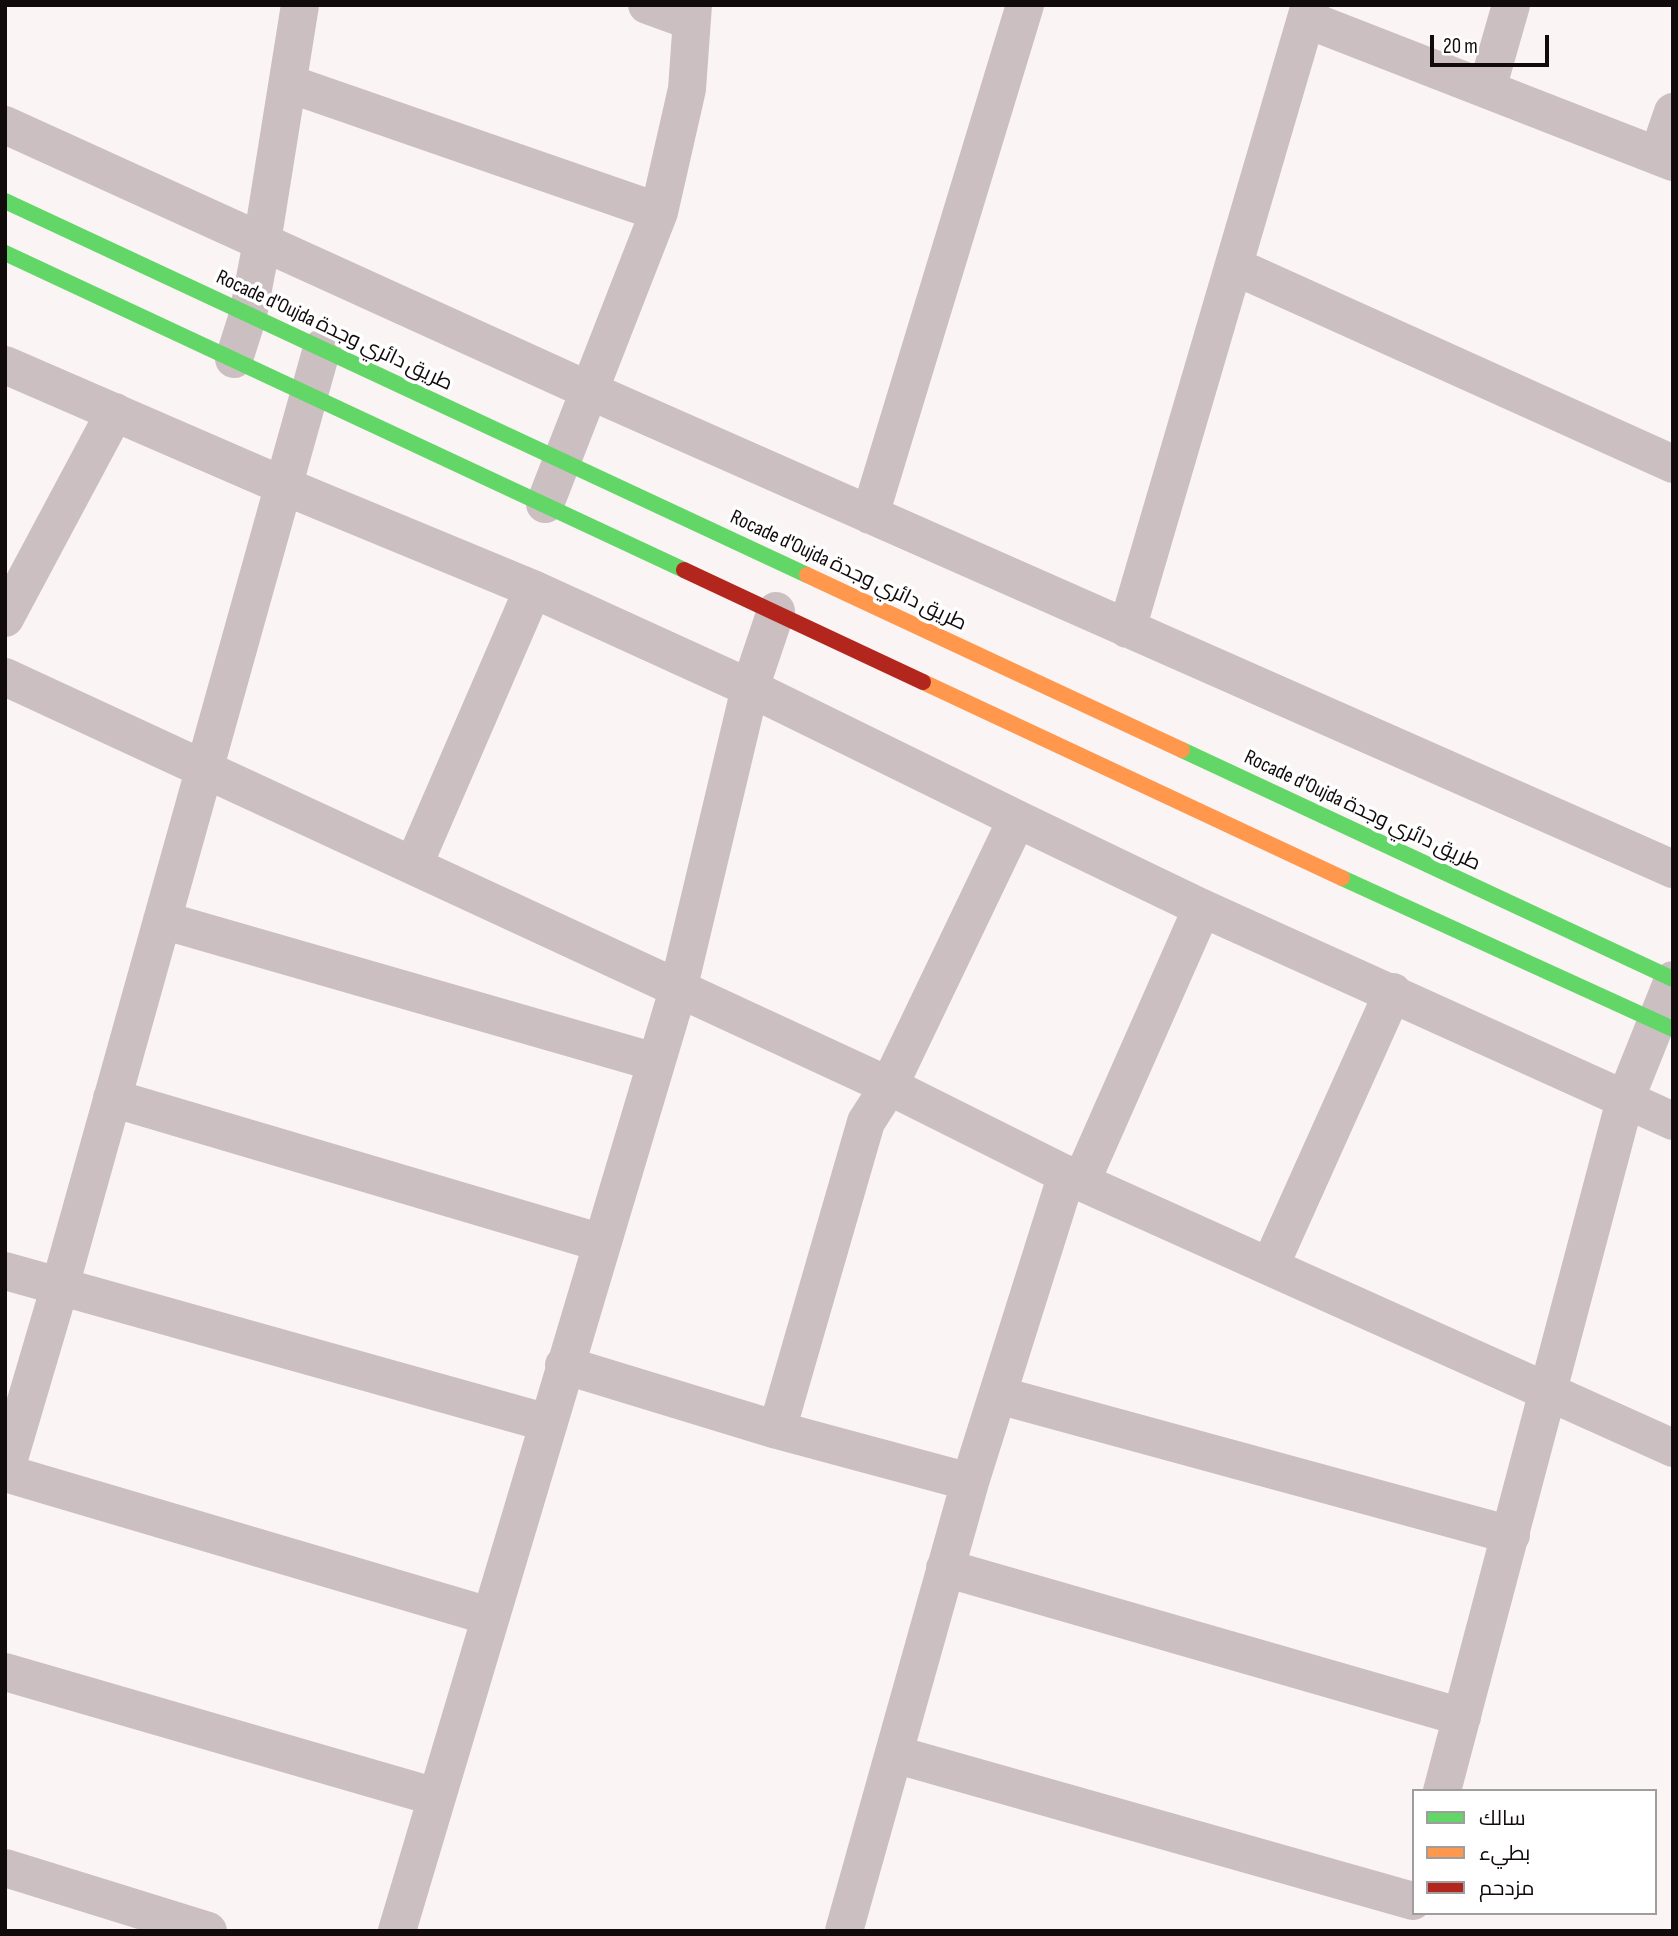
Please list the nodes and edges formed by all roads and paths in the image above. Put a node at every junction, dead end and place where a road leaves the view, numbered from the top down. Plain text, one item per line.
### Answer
1 (300, 5) edge
2 (647, 5) edge
3 (1025, 5) edge
4 (1511, 5) edge
5 (1308, 12) edge
6 (692, 13) edge
7 (289, 84) junction
8 (1487, 89) junction
9 (1673, 112) edge
10 (5, 125) edge
11 (1665, 159) edge
12 (5, 201) edge
13 (659, 212) junction
14 (262, 242) junction
15 (5, 253) edge
16 (1234, 266) junction
17 (248, 315) junction
18 (322, 348) junction
19 (234, 359) junction
20 (5, 365) edge
21 (588, 390) junction
22 (309, 394) junction
23 (115, 412) junction
24 (562, 460) junction
25 (1673, 464) edge
26 (284, 486) junction
27 (545, 504) junction
28 (870, 515) junction
29 (533, 589) junction
30 (776, 611) junction
31 (5, 618) edge
32 (1127, 629) junction
33 (5, 677) edge
34 (750, 688) junction
35 (203, 770) junction
36 (1017, 819) junction
37 (414, 864) junction
38 (1673, 869) edge
39 (1202, 908) junction
40 (162, 920) junction
41 (1673, 979) edge
42 (678, 990) junction
43 (1393, 992) junction
44 (1665, 1025) edge
45 (655, 1062) junction
46 (889, 1086) junction
47 (112, 1098) junction
48 (1625, 1100) junction
49 (1673, 1121) edge
50 (1074, 1178) junction
51 (601, 1243) junction
52 (1270, 1266) junction
53 (5, 1271) edge
54 (60, 1286) junction
55 (564, 1365) junction
56 (1549, 1390) junction
57 (998, 1395) junction
58 (548, 1423) junction
59 (777, 1430) junction
60 (1673, 1448) edge
61 (5, 1472) edge
62 (970, 1482) junction
63 (1511, 1535) junction
64 (946, 1568) junction
65 (489, 1616) junction
66 (5, 1672) edge
67 (1462, 1717) junction
68 (894, 1754) junction
69 (1443, 1789) edge
70 (436, 1797) junction
71 (5, 1868) edge
72 (1412, 1899) edge
73 (1412, 1907) edge
74 (208, 1931) edge
75 (397, 1931) edge
76 (844, 1931) edge
77 (1405, 1931) edge

1 - 7 street
2 - 6 street
3 - 28 street
4 - 8 street
5 - 8 street
5 - 16 street
6 - 13 street
7 - 13 street
7 - 14 street
8 - 11 street
9 - 11 street
10 - 14 street
12 - 17 highway, Rocade d'Oujda طريق دائري وجدة
13 - 21 street
14 - 17 street
14 - 21 street
15 - 19 highway
16 - 25 street
16 - 32 street
17 - 18 highway, Rocade d'Oujda طريق دائري وجدة
17 - 19 street
18 - 22 street
18 - 24 highway, Rocade d'Oujda طريق دائري وجدة
19 - 22 highway
20 - 23 street
21 - 24 street
21 - 28 street
22 - 26 street
22 - 27 highway
23 - 26 street
23 - 31 street
24 - 27 street
24 - 41 highway, Rocade d'Oujda طريق دائري وجدة
26 - 29 street
26 - 35 street
27 - 30 highway
28 - 32 street
29 - 34 street
29 - 37 street
30 - 34 street
30 - 44 highway
32 - 38 street
33 - 35 street
34 - 36 street
34 - 42 street
35 - 37 street
35 - 40 street
36 - 39 street
36 - 46 street
37 - 42 street
39 - 43 street
39 - 50 street
40 - 45 street
40 - 47 street
41 - 44 street
42 - 45 street
42 - 46 street
43 - 48 street
43 - 52 street
44 - 48 street
45 - 51 street
46 - 50 street
46 - 59 street
47 - 51 street
47 - 54 street
48 - 49 street
48 - 56 street
50 - 52 street
50 - 57 street
51 - 55 street
52 - 56 street
53 - 54 street
54 - 58 street
54 - 61 street
55 - 58 street
55 - 59 street
56 - 60 street
56 - 63 street
57 - 62 street
57 - 63 street
58 - 65 street
59 - 62 street
61 - 65 street
62 - 64 street
63 - 67 street
64 - 67 street
64 - 68 street
65 - 70 street
66 - 70 street
67 - 69 street
68 - 72 street
68 - 76 street
70 - 75 street
71 - 74 street
73 - 77 street

